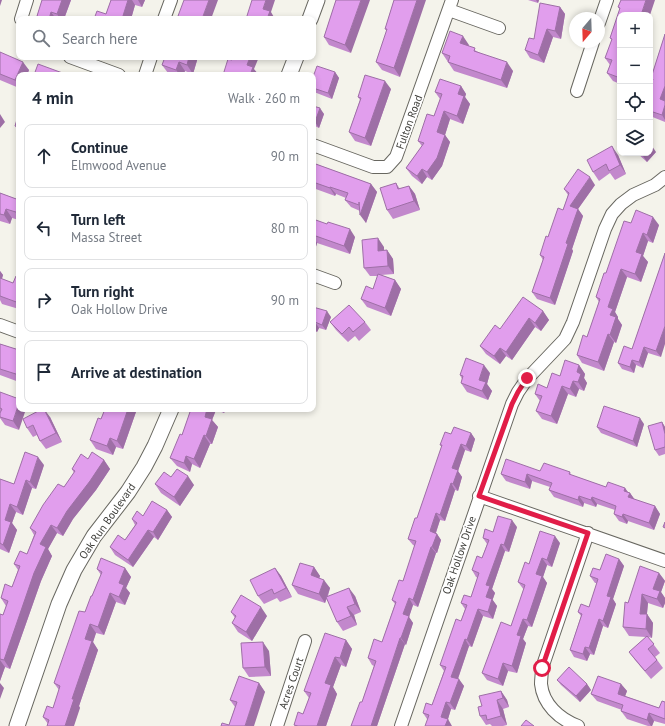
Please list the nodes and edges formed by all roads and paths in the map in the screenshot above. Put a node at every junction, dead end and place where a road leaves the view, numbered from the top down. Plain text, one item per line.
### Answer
1 (27, 0) edge
2 (171, 0) edge
3 (317, 0) edge
4 (607, 0) edge
5 (451, 5) edge
6 (603, 12) edge
7 (22, 16) edge
8 (165, 16) edge
9 (311, 16) edge
10 (499, 28) dead end
11 (591, 48) edge
12 (78, 60) edge
13 (150, 60) edge
14 (295, 60) edge
15 (111, 72) edge
16 (146, 72) edge
17 (290, 72) edge
18 (577, 91) dead end
19 (316, 146) edge
20 (665, 177) edge
21 (316, 276) edge
22 (335, 283) dead end
23 (0, 325) edge
24 (16, 331) edge
25 (170, 412) edge
26 (479, 496) junction
27 (588, 533) junction
28 (665, 561) edge
29 (305, 641) dead end
30 (17, 726) edge
31 (277, 726) edge
32 (401, 726) edge
33 (578, 726) edge

1 - 7 street
2 - 8 street
3 - 9 street
4 - 6 street
5 - 10 street
5 - 19 street, Fulton Road
11 - 18 street
12 - 15 street
13 - 16 street
14 - 17 street
20 - 26 street, Oak Hollow Drive
21 - 22 street
23 - 24 street
25 - 30 street, Oak Run Boulevard
26 - 27 street
26 - 32 street, Oak Hollow Drive
27 - 28 street
27 - 33 street
29 - 31 street, Acres Court

